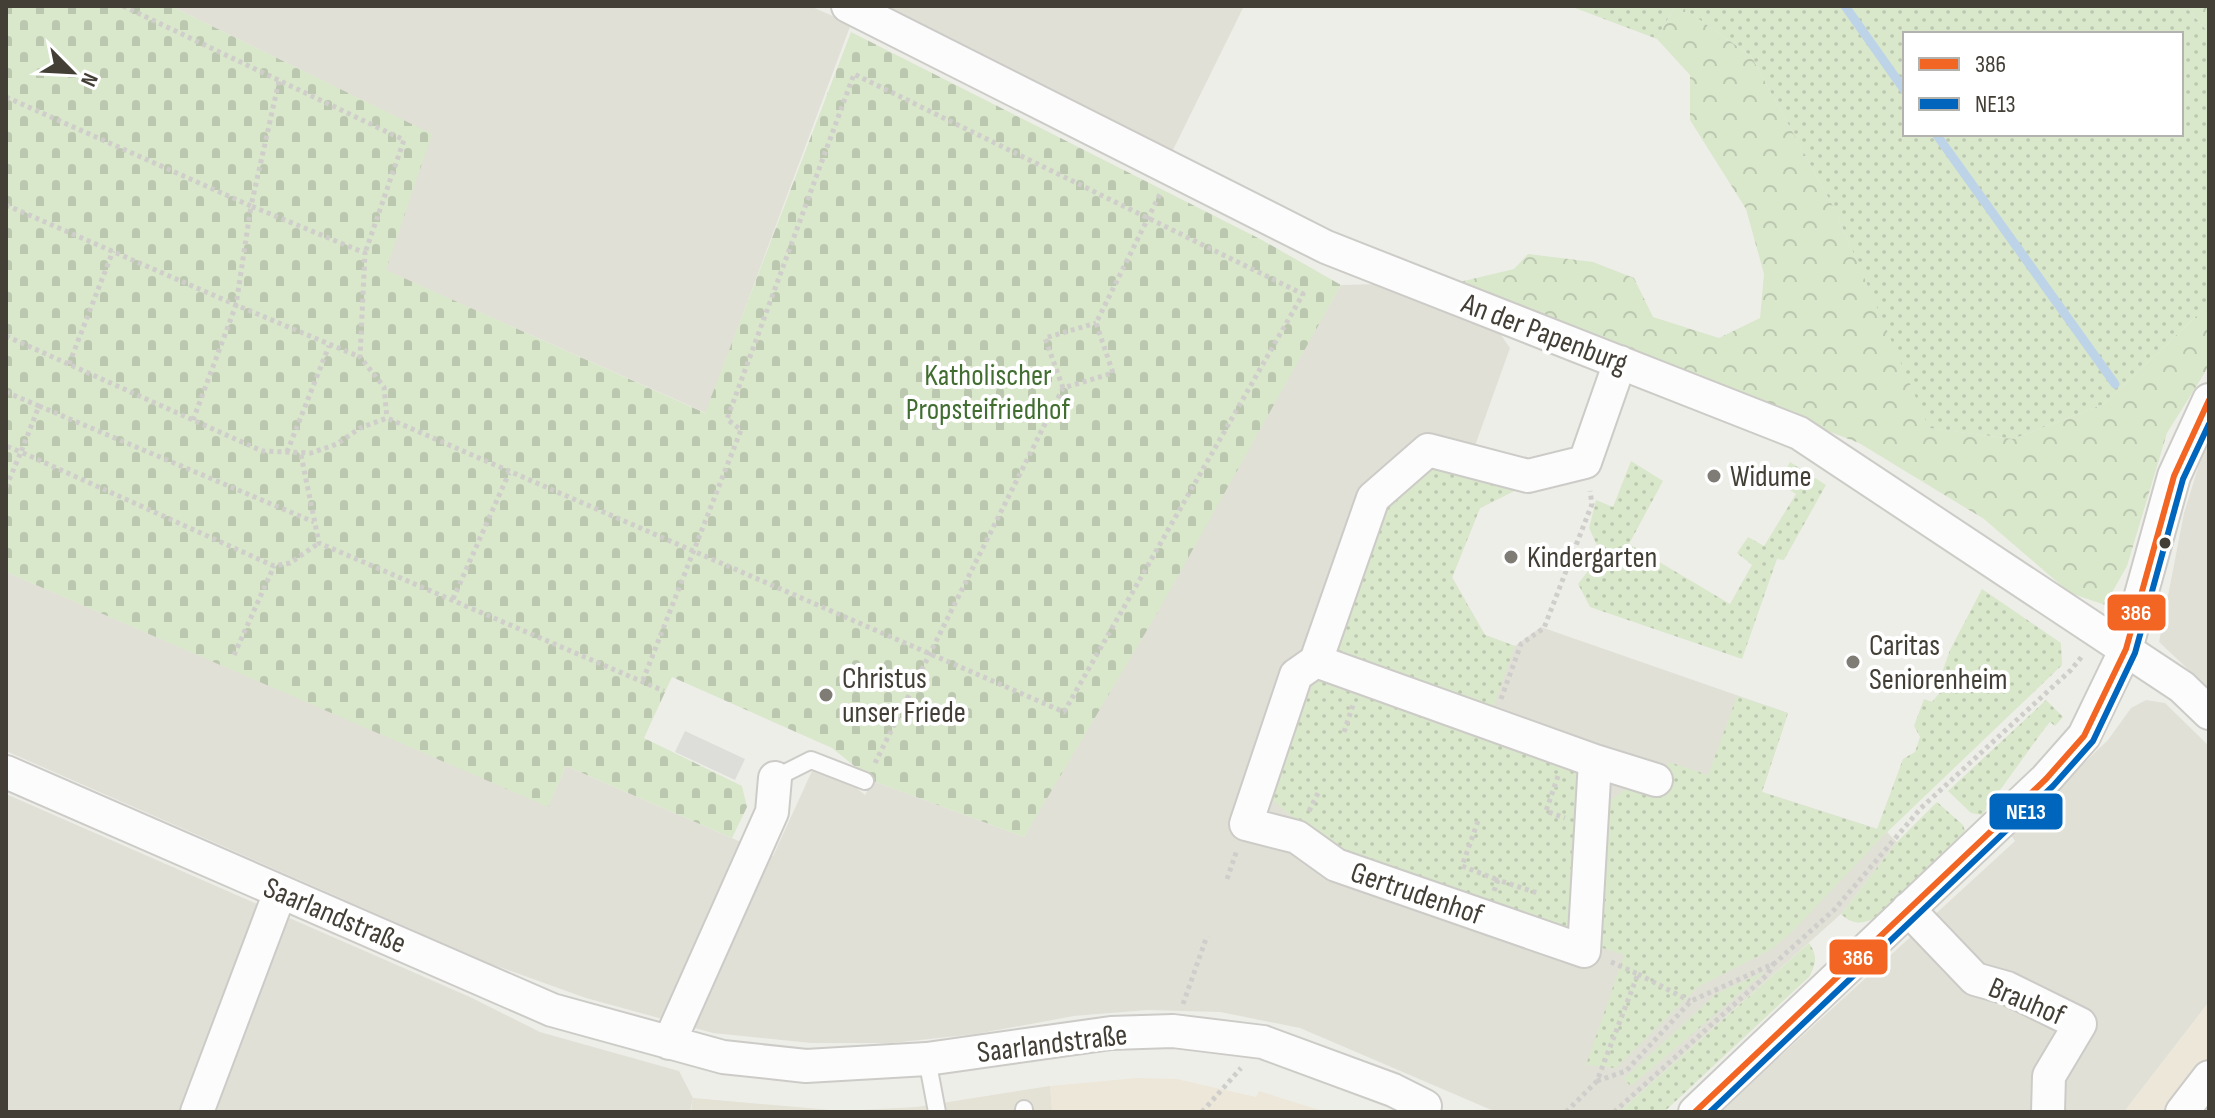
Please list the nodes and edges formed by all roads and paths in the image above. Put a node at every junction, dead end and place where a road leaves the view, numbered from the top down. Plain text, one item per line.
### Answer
1 (123, 6) edge
2 (848, 6) edge
3 (279, 81) junction
4 (6, 97) edge
5 (1171, 171) junction
6 (6, 205) edge
7 (251, 206) junction
8 (1150, 217) junction
9 (113, 251) junction
10 (365, 253) junction
11 (236, 305) junction
12 (1096, 323) junction
13 (6, 336) edge
14 (329, 346) junction
15 (360, 357) junction
16 (1620, 362) junction
17 (69, 364) junction
18 (1063, 388) junction
19 (6, 392) edge
20 (2209, 400) edge
21 (39, 406) junction
22 (387, 418) junction
23 (193, 420) junction
24 (6, 446) edge
25 (21, 452) junction
26 (287, 452) junction
27 (301, 455) junction
28 (1585, 462) junction
29 (509, 473) junction
30 (6, 487) edge
31 (314, 522) junction
32 (319, 543) junction
33 (695, 554) junction
34 (274, 566) junction
35 (453, 599) junction
36 (2113, 641) junction
37 (234, 655) dead end
38 (931, 655) junction
39 (1316, 661) junction
40 (643, 680) junction
41 (664, 691) dead end
42 (2209, 713) edge
43 (1492, 724) junction
44 (1595, 761) junction
45 (6, 772) edge
46 (775, 778) joint
47 (1656, 780) dead end
48 (865, 781) joint
49 (1546, 811) dead end
50 (1566, 818) dead end
51 (1478, 821) dead end
52 (1498, 880) dead end
53 (1518, 887) dead end
54 (280, 892) junction
55 (1540, 894) dead end
56 (1908, 909) junction
57 (1207, 936) dead end
58 (1584, 951) junction
59 (1775, 963) junction
60 (1638, 974) junction
61 (1691, 1001) junction
62 (1173, 1031) junction
63 (1263, 1042) junction
64 (669, 1043) junction
65 (927, 1059) junction
66 (2209, 1077) edge
67 (1597, 1081) junction
68 (1433, 1110) edge
69 (197, 1112) edge
70 (937, 1112) edge
71 (1202, 1112) edge
72 (1566, 1112) edge
73 (1614, 1112) edge
74 (1695, 1112) edge
75 (2048, 1112) edge
76 (2182, 1112) edge

1 - 3 path
2 - 5 street, An der Papenburg
3 - 7 path
3 - 10 path
4 - 7 path
5 - 8 path
5 - 16 street, An der Papenburg
6 - 9 path
7 - 10 path
7 - 11 path
8 - 12 path
8 - 33 path
8 - 38 path
9 - 11 path
9 - 17 path
10 - 15 path
11 - 14 path
11 - 23 path
12 - 18 path
12 - 18 path
13 - 17 path
14 - 15 path
14 - 26 path
15 - 22 path
16 - 28 street
16 - 36 street, An der Papenburg
17 - 23 path
18 - 38 path
19 - 21 path
20 - 36 street
21 - 25 path
21 - 31 path
22 - 27 path
22 - 29 path
23 - 26 path
24 - 25 path
25 - 30 path
25 - 34 path
26 - 27 path
27 - 31 path
28 - 39 street, Gertrudenhof
28 - 43 path
29 - 33 path
29 - 35 path
31 - 32 path
32 - 34 path
32 - 35 path
33 - 38 path
33 - 40 path
34 - 37 path
35 - 40 path
36 - 42 street, An der Papenburg
36 - 56 street
36 - 59 path
38 - 48 path
39 - 43 street
39 - 58 street, Gertrudenhof
40 - 41 path
43 - 44 street
44 - 47 street
44 - 58 street
45 - 54 street, Saarlandstraße
46 - 48 lane
46 - 64 street
49 - 50 path
51 - 52 path
53 - 55 path
54 - 64 street, Saarlandstraße
54 - 69 street
56 - 74 street
56 - 75 street, Brauhof
57 - 62 path
58 - 60 path
59 - 61 path
59 - 73 path
60 - 61 path
60 - 67 path
61 - 67 path
62 - 63 street, Saarlandstraße
62 - 65 street, Saarlandstraße
63 - 68 street, Saarlandstraße
63 - 71 path
64 - 65 street, Saarlandstraße
65 - 70 lane
66 - 76 street
67 - 72 path

